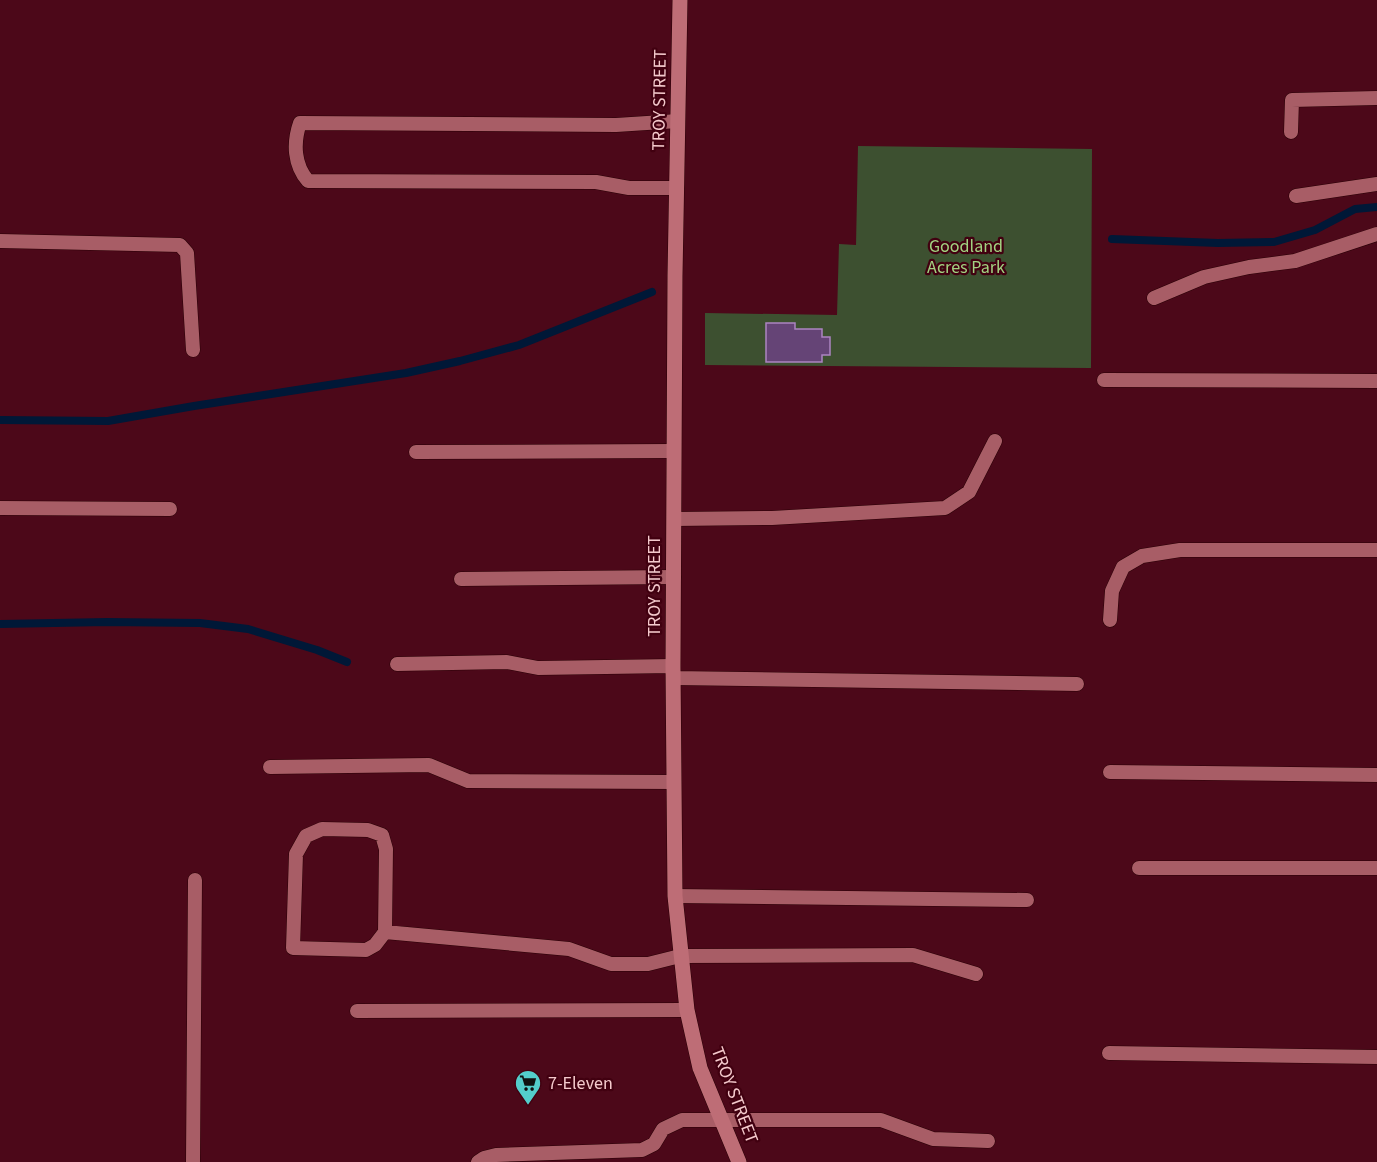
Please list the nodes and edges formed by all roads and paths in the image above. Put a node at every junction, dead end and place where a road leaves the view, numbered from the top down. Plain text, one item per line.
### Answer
1 (680, 0) edge
2 (1377, 98) edge
3 (678, 121) junction
4 (1291, 132) dead end
5 (1377, 184) edge
6 (676, 188) junction
7 (1296, 196) dead end
8 (1377, 234) edge
9 (0, 241) edge
10 (1154, 298) dead end
11 (193, 350) dead end
12 (1104, 380) dead end
13 (1377, 381) edge
14 (995, 441) dead end
15 (674, 451) junction
16 (416, 452) dead end
17 (0, 508) edge
18 (170, 509) dead end
19 (674, 519) junction
20 (1377, 550) edge
21 (674, 577) junction
22 (461, 579) dead end
23 (1110, 620) dead end
24 (397, 664) dead end
25 (673, 672) junction
26 (1077, 684) dead end
27 (270, 767) dead end
28 (1110, 772) dead end
29 (1377, 775) edge
30 (674, 782) junction
31 (1139, 868) dead end
32 (1377, 868) edge
33 (195, 880) dead end
34 (675, 896) junction
35 (1027, 900) dead end
36 (385, 932) junction
37 (680, 956) junction
38 (976, 974) dead end
39 (687, 1010) junction
40 (357, 1011) dead end
41 (1109, 1053) dead end
42 (1377, 1057) edge
43 (720, 1119) junction
44 (987, 1141) dead end
45 (193, 1162) edge
46 (478, 1162) edge
47 (739, 1162) edge

1 - 3 main road, TROY STREET
2 - 4 lane
3 - 6 main road, TROY STREET
3 - 6 lane
5 - 7 lane
6 - 15 main road, TROY STREET
8 - 10 lane
9 - 11 lane
12 - 13 lane
14 - 19 lane
15 - 16 lane
15 - 19 main road, TROY STREET
17 - 18 lane
19 - 21 main road, TROY STREET
20 - 23 lane
21 - 22 lane
21 - 25 main road, TROY STREET
24 - 25 lane
25 - 26 lane
25 - 30 main road, TROY STREET
27 - 30 lane
28 - 29 lane
30 - 34 main road, TROY STREET
31 - 32 lane
33 - 45 lane
34 - 35 lane
34 - 37 main road, TROY STREET
36 - 36 lane
36 - 37 lane
37 - 38 lane
37 - 39 main road, TROY STREET
39 - 40 lane
39 - 43 main road, TROY STREET
41 - 42 lane
43 - 44 lane
43 - 46 lane
43 - 47 main road, TROY STREET

